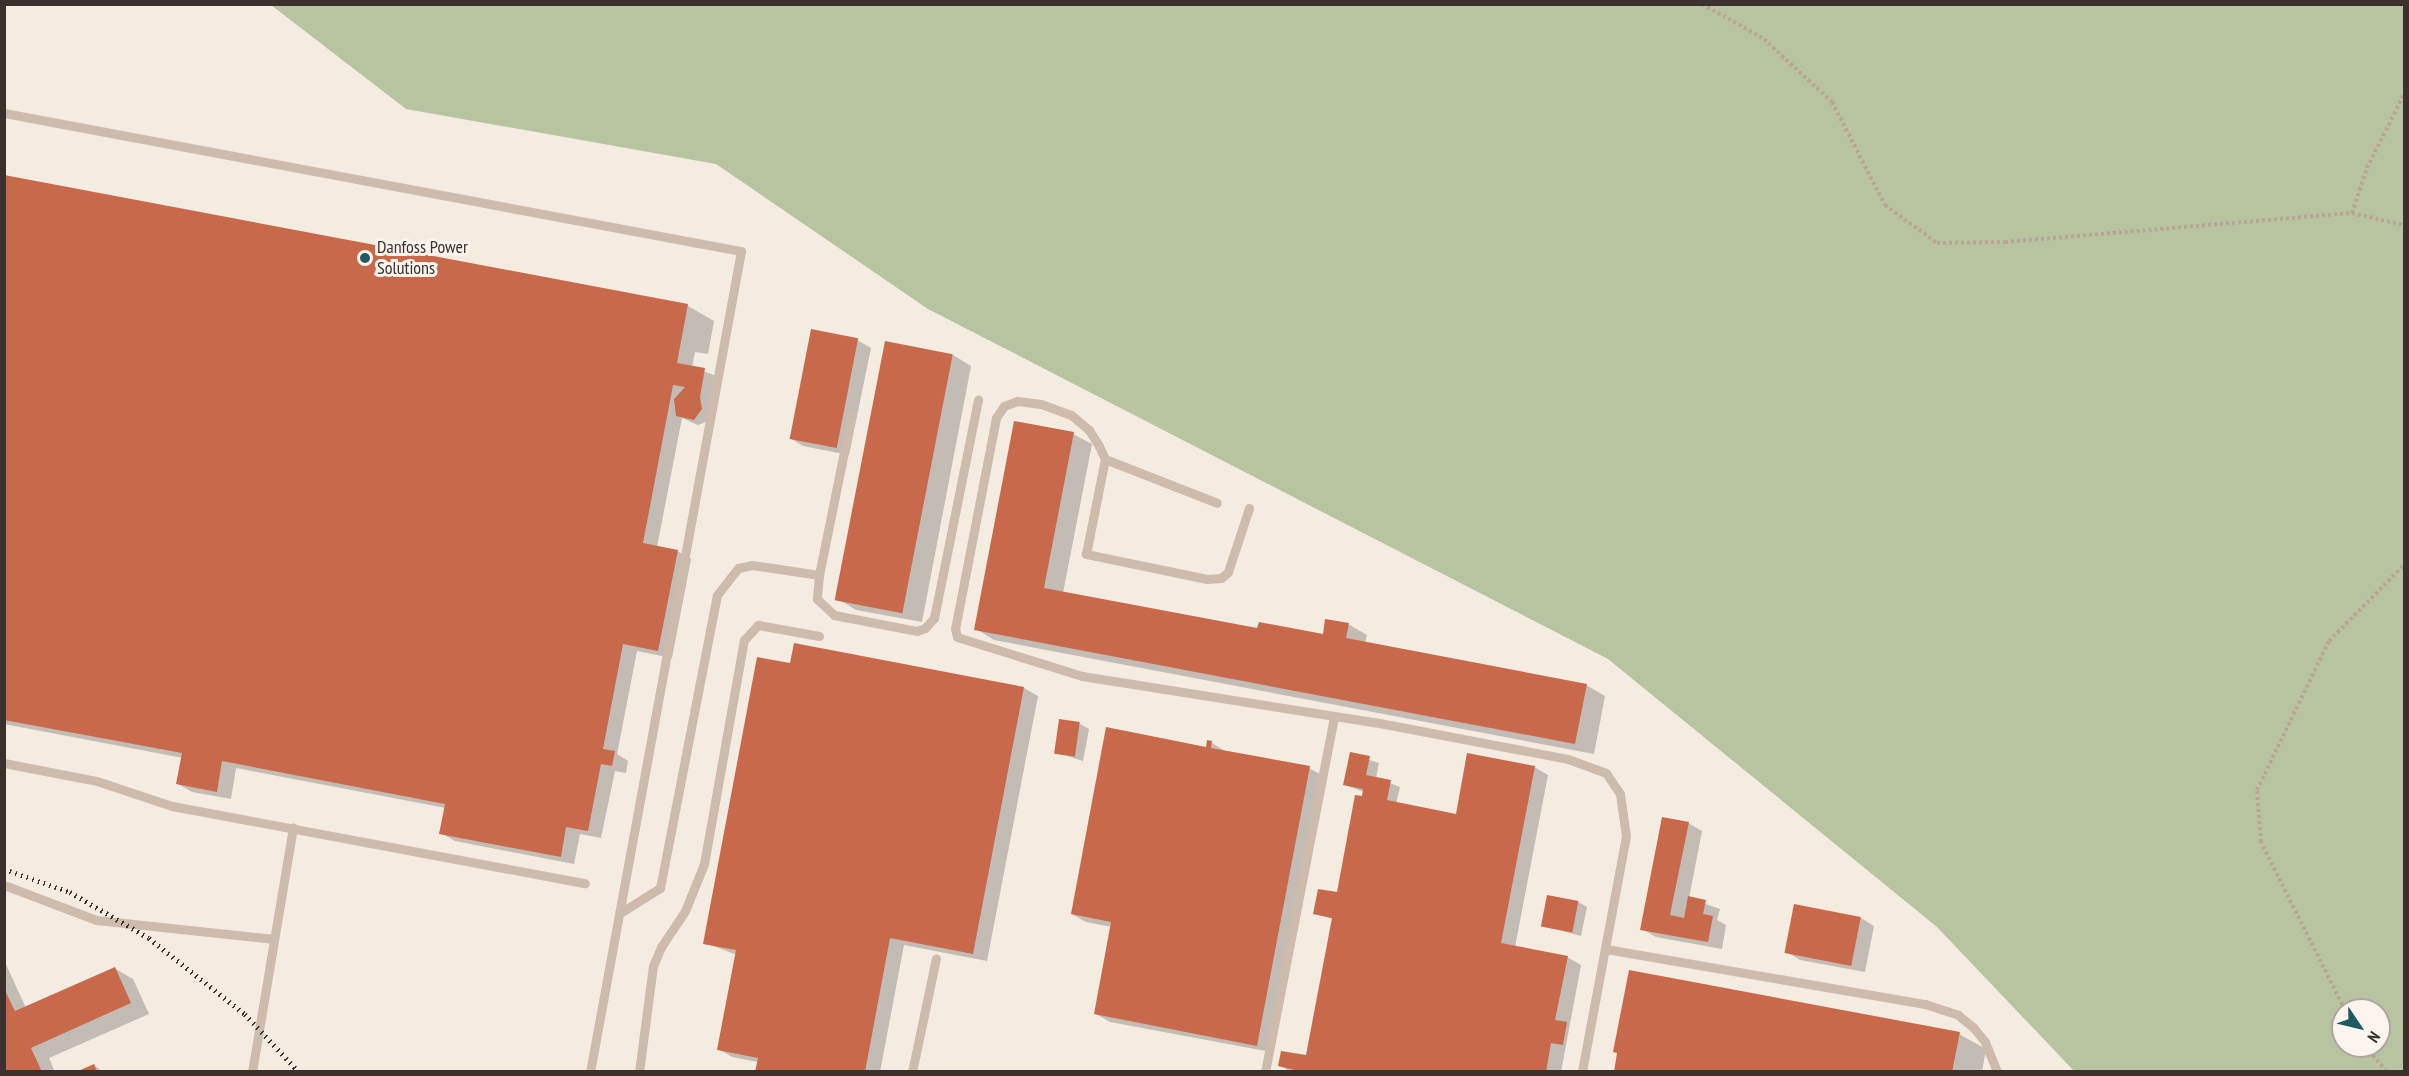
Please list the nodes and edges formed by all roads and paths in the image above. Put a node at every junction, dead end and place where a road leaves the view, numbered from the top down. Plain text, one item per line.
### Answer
1 (1702, 4) edge
2 (2404, 94) edge
3 (4, 112) edge
4 (2352, 213) junction
5 (2404, 225) edge
6 (978, 399) dead end
7 (852, 413) dead end
8 (1105, 459) junction
9 (1217, 503) dead end
10 (1249, 508) dead end
11 (2404, 565) edge
12 (819, 575) junction
13 (819, 636) dead end
14 (1334, 718) junction
15 (4, 763) edge
16 (293, 827) junction
17 (585, 883) dead end
18 (4, 885) edge
19 (620, 913) junction
20 (274, 939) junction
21 (1606, 949) junction
22 (936, 958) dead end
23 (2339, 998) edge
24 (2376, 1058) edge
25 (252, 1071) edge
26 (590, 1071) edge
27 (639, 1071) edge
28 (912, 1071) edge
29 (1265, 1071) edge
30 (1582, 1071) edge
31 (1997, 1071) edge
32 (2387, 1071) edge

1 - 4 path
2 - 4 path
3 - 19 lane
4 - 5 path
6 - 12 lane
7 - 12 lane
8 - 9 lane
8 - 10 lane
8 - 14 lane
11 - 23 path
12 - 19 lane
13 - 27 lane
14 - 21 lane
14 - 29 lane
15 - 16 lane
16 - 17 lane
16 - 20 lane
18 - 20 lane
19 - 26 lane
20 - 25 lane
21 - 30 lane
21 - 31 lane
22 - 28 lane
24 - 32 path

